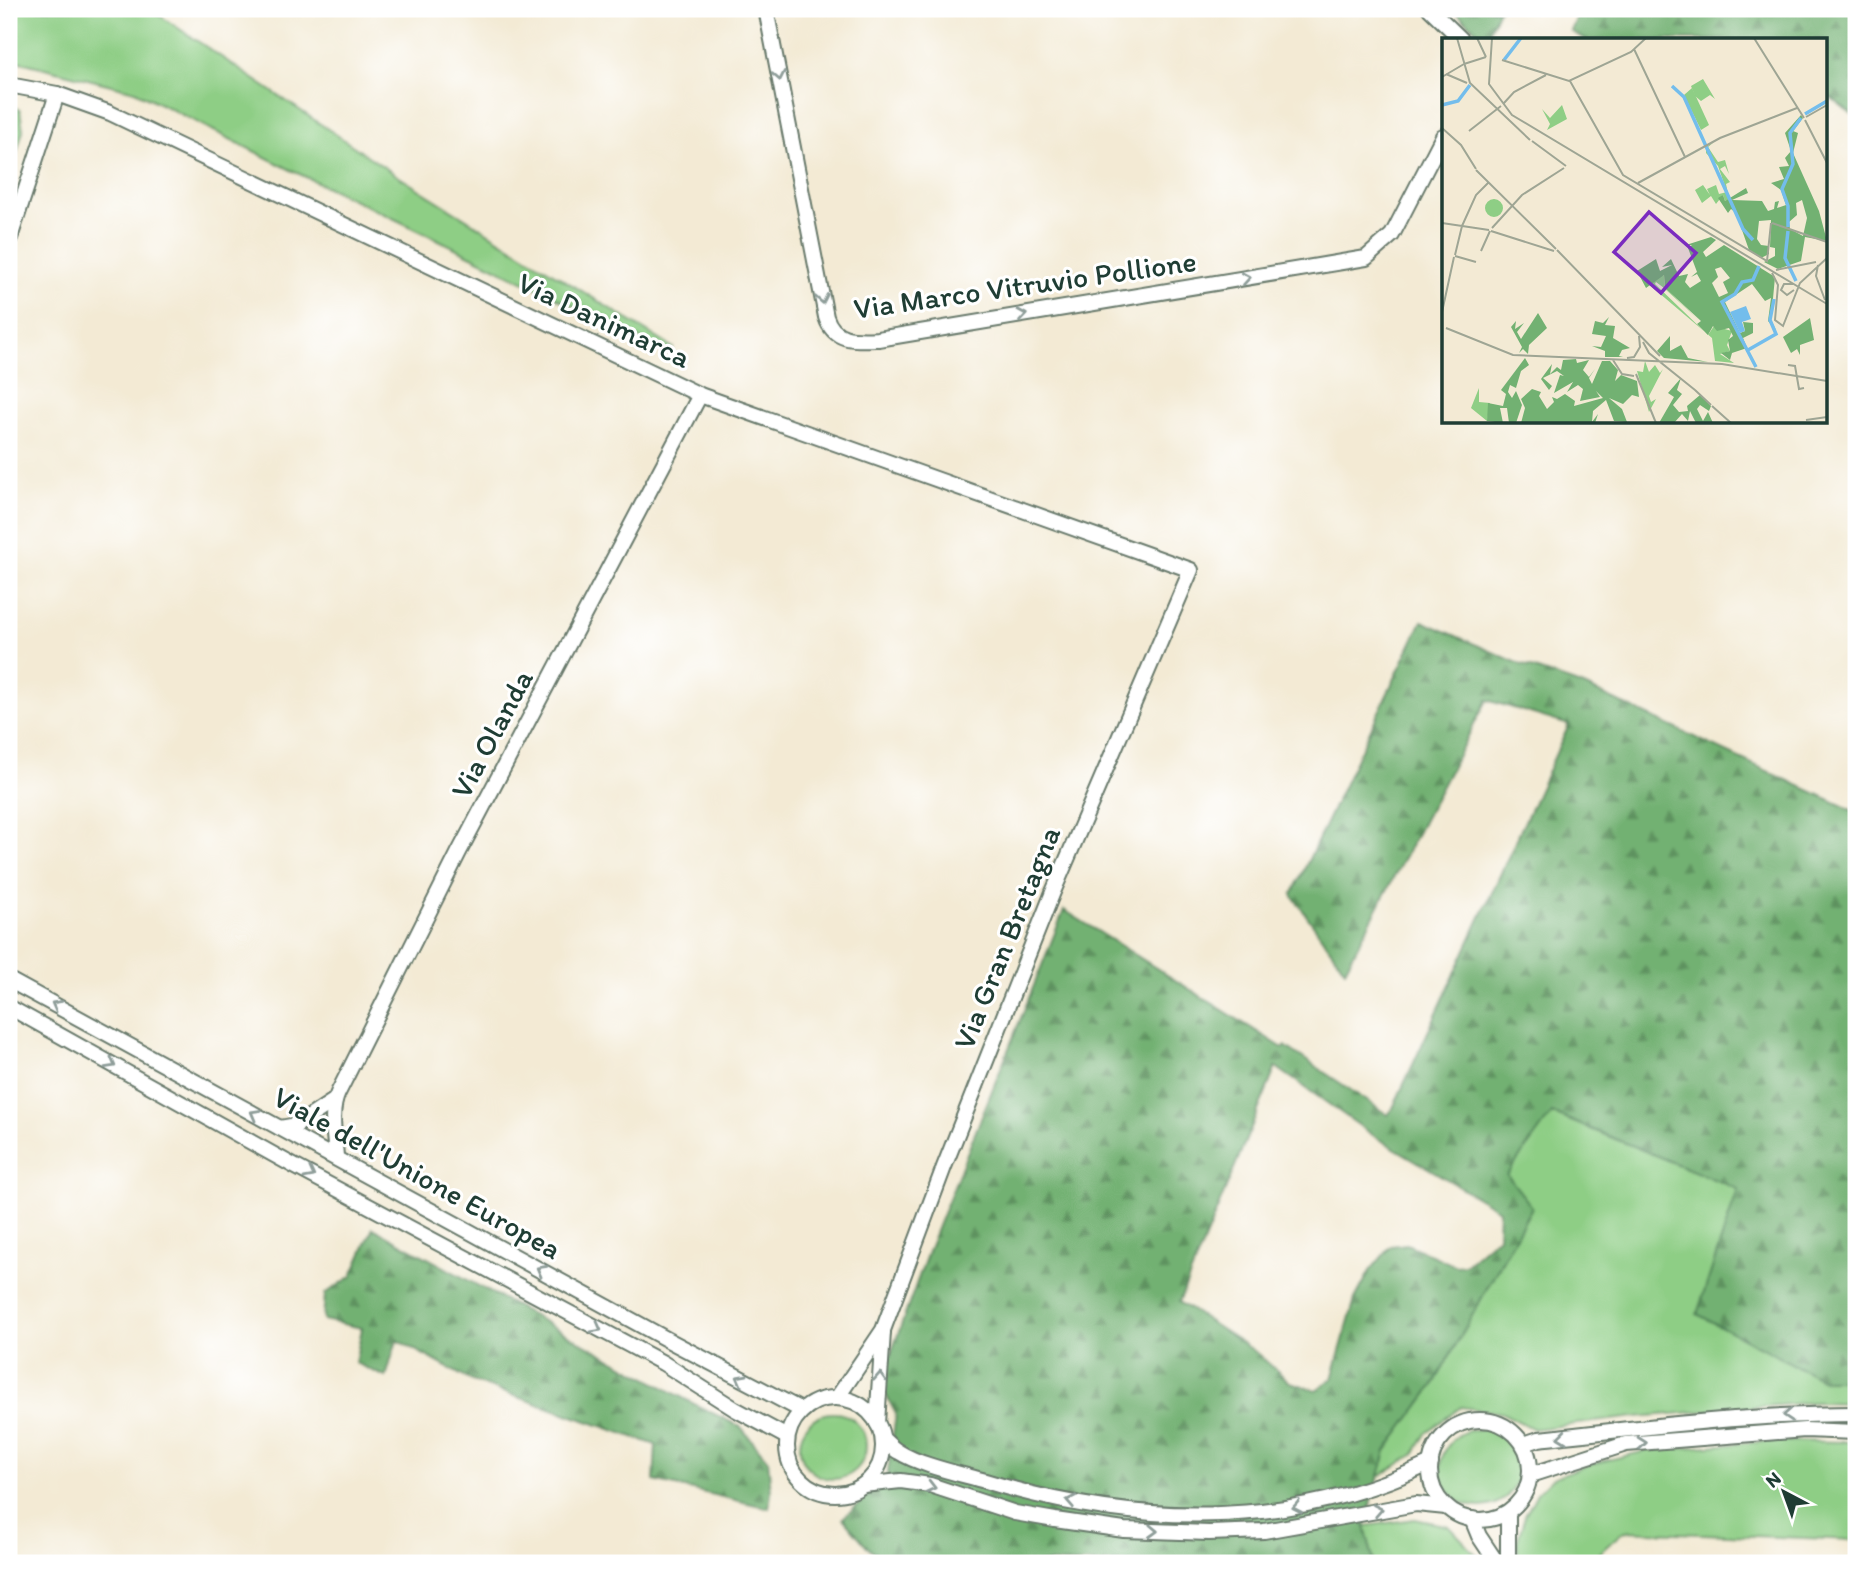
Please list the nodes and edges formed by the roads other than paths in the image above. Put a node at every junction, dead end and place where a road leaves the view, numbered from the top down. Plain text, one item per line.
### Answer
1 (766, 9) edge
2 (1430, 9) edge
3 (1460, 38) edge
4 (9, 85) edge
5 (57, 94) junction
6 (1442, 138) edge
7 (9, 241) edge
8 (701, 395) junction
9 (1191, 570) joint
10 (9, 980) edge
11 (9, 1007) edge
12 (335, 1100) junction
13 (280, 1128) junction
14 (336, 1157) junction
15 (883, 1330) junction
16 (837, 1398) junction
17 (801, 1410) junction
18 (1856, 1414) edge
19 (877, 1423) junction
20 (1856, 1432) edge
21 (787, 1437) junction
22 (883, 1439) junction
23 (1524, 1444) junction
24 (1431, 1463) junction
25 (1530, 1475) junction
26 (863, 1485) junction
27 (1447, 1507) junction
28 (1508, 1512) junction
29 (1472, 1519) junction
30 (1497, 1563) edge
31 (1508, 1563) edge

1 -> 6 street, Via Marco Vitruvio Pollione
2 - 3 street
4 - 5 street, Via Danimarca
5 - 7 street
5 - 8 street, Via Danimarca
8 - 9 street, Via Danimarca
8 - 12 street, Via Olanda
9 - 15 street, Via Gran Bretagna
13 -> 10 street, Viale dell'Unione Europea
11 -> 21 street, Viale dell'Unione Europea
12 - 13 street
12 - 14 street, Via Olanda
13 - 14 street, Viale dell'Unione Europea
17 -> 14 street, Viale dell'Unione Europea
15 - 16 street, Via Gran Bretagna
19 -> 15 street, Via Gran Bretagna
16 - 17 street
16 - 19 street
17 - 21 street
18 -> 23 street
19 - 22 street
25 -> 20 street
21 - 26 street
24 -> 22 street
22 - 26 street
23 - 24 street
23 - 25 street
24 - 27 street
25 - 28 street
26 -> 27 street
27 - 29 street
28 - 29 street
28 - 31 street
29 - 30 street

